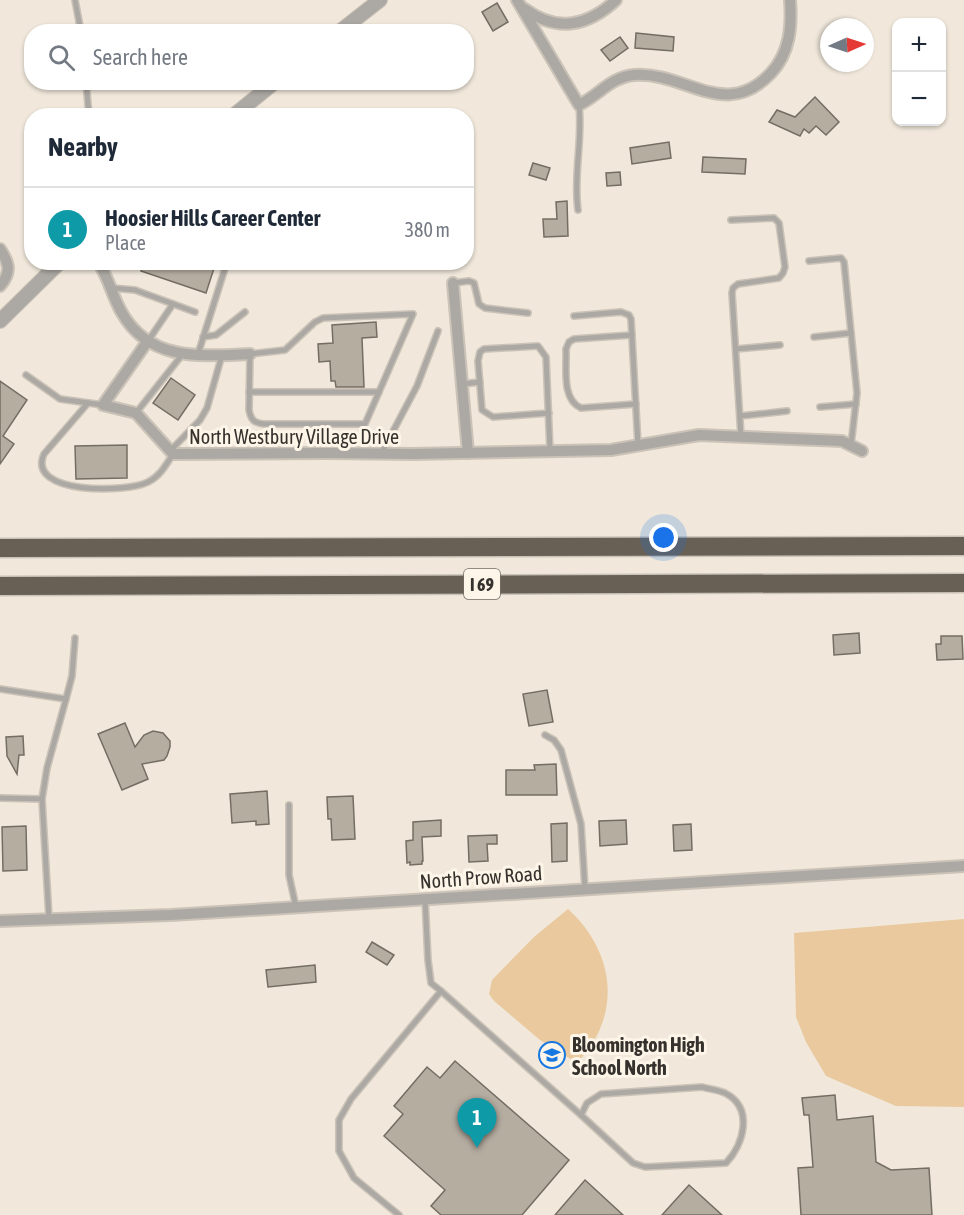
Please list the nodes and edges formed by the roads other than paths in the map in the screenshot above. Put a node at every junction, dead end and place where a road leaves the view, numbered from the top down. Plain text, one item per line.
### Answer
1 (75, 0) edge
2 (380, 0) edge
3 (616, 0) edge
4 (790, 0) edge
5 (519, 4) edge
6 (80, 24) edge
7 (349, 24) edge
8 (87, 90) edge
9 (264, 90) edge
10 (579, 105) junction
11 (88, 108) edge
12 (242, 108) edge
13 (578, 210) dead end
14 (731, 220) dead end
15 (0, 249) edge
16 (809, 261) dead end
17 (52, 270) edge
18 (102, 270) edge
19 (224, 270) edge
20 (453, 283) joint
21 (0, 286) edge
22 (112, 288) junction
23 (173, 304) junction
24 (195, 312) dead end
25 (245, 312) dead end
26 (528, 314) dead end
27 (574, 316) dead end
28 (0, 321) edge
29 (438, 331) dead end
30 (851, 333) junction
31 (632, 335) junction
32 (203, 337) junction
33 (814, 337) dead end
34 (147, 342) junction
35 (780, 345) dead end
36 (736, 349) junction
37 (250, 354) junction
38 (182, 355) junction
39 (197, 356) junction
40 (222, 356) junction
41 (26, 375) dead end
42 (480, 382) junction
43 (462, 384) junction
44 (249, 392) junction
45 (379, 392) junction
46 (88, 403) junction
47 (636, 404) junction
48 (856, 404) junction
49 (103, 405) junction
50 (820, 407) dead end
51 (788, 411) dead end
52 (136, 413) junction
53 (549, 413) junction
54 (740, 416) junction
55 (741, 437) junction
56 (638, 445) junction
57 (851, 445) junction
58 (550, 451) junction
59 (862, 451) dead end
60 (172, 453) junction
61 (468, 453) junction
62 (381, 454) junction
63 (964, 546) edge
64 (0, 549) edge
65 (964, 583) edge
66 (0, 586) edge
67 (75, 638) dead end
68 (0, 689) edge
69 (66, 699) junction
70 (545, 735) dead end
71 (0, 798) edge
72 (42, 799) junction
73 (289, 805) dead end
74 (964, 866) edge
75 (585, 889) junction
76 (425, 899) junction
77 (296, 907) junction
78 (49, 918) junction
79 (0, 921) edge
80 (441, 991) junction
81 (581, 1115) junction
82 (399, 1215) edge

1 - 6 lane
2 - 7 street
3 - 5 street
4 - 10 street
5 - 10 street
8 - 11 lane
9 - 12 street
10 - 13 lane
14 - 36 lane
15 - 21 street
16 - 30 lane
17 - 28 street
18 - 22 street
19 - 32 lane
20 - 26 lane
20 - 43 street
22 - 23 lane
22 - 34 street
23 - 24 lane
23 - 34 lane
25 - 32 lane
27 - 31 lane
29 - 62 lane
30 - 33 lane
30 - 48 lane
31 - 47 lane
31 - 47 lane
32 - 39 lane
34 - 38 street
34 - 49 street
35 - 36 lane
36 - 54 lane
37 - 40 street
37 - 44 lane
37 - 45 lane
38 - 39 street
38 - 52 lane
39 - 40 street
40 - 60 lane
41 - 46 lane
42 - 43 lane
42 - 53 lane
42 - 53 lane
43 - 61 street
44 - 45 lane
44 - 45 lane
46 - 49 lane
46 - 60 lane
47 - 56 lane
48 - 50 lane
48 - 57 lane
49 - 52 street
51 - 54 lane
52 - 60 street, North Westbury Village Drive
53 - 58 lane
54 - 55 lane
55 - 56 street, North Westbury Village Drive
55 - 57 street, North Westbury Village Drive
56 - 58 street, North Westbury Village Drive
57 - 59 street, North Westbury Village Drive
58 - 61 street, North Westbury Village Drive
60 - 62 street, North Westbury Village Drive
61 - 62 street, North Westbury Village Drive
63 - 64 highway, I 69
65 - 66 highway, I 69
67 - 69 lane
68 - 69 lane
69 - 72 lane
70 - 75 lane
71 - 72 lane
72 - 78 lane
73 - 77 lane
74 - 75 street, North Prow Road
75 - 76 street, North Prow Road
76 - 77 street, North Prow Road
76 - 80 lane
77 - 78 street, North Prow Road
78 - 79 street, North Prow Road
80 - 81 lane
80 - 82 lane
81 - 81 lane

